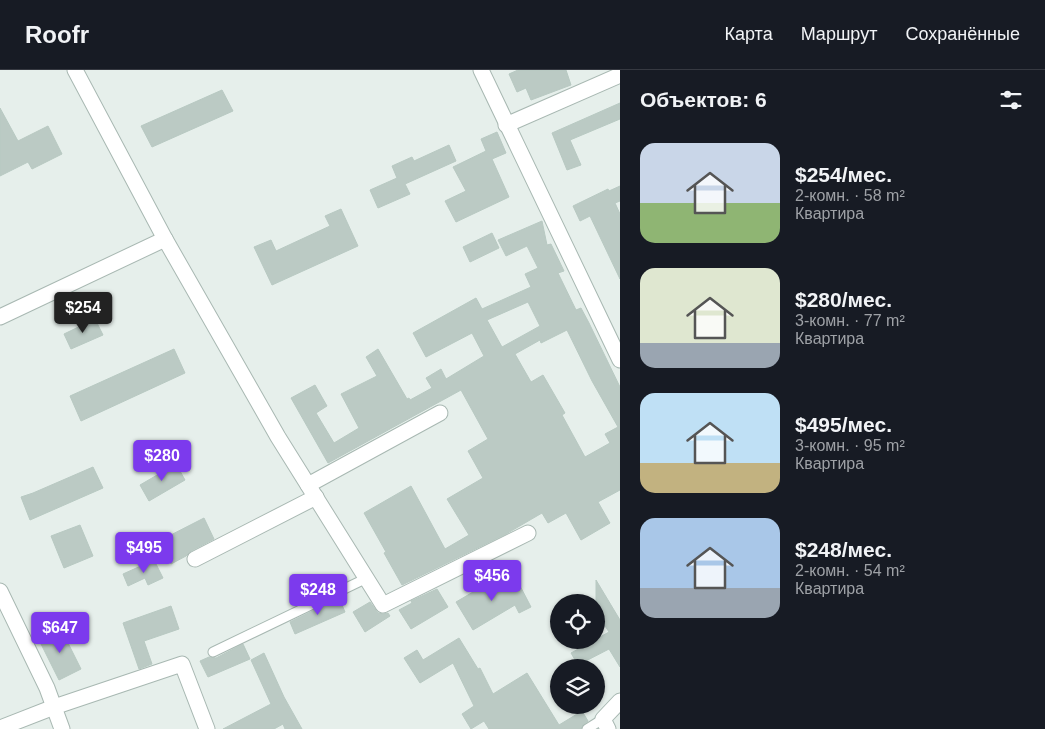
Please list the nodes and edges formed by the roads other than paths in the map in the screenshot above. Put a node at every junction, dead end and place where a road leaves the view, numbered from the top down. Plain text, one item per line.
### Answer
1 (75, 70) edge
2 (481, 70) edge
3 (620, 75) edge
4 (506, 125) junction
5 (165, 238) junction
6 (0, 317) edge
7 (620, 360) edge
8 (440, 413) dead end
9 (312, 491) junction
10 (528, 533) dead end
11 (195, 558) dead end
12 (367, 578) junction
13 (1, 595) edge
14 (213, 652) dead end
15 (620, 701) edge
16 (54, 707) junction
17 (606, 724) edge
18 (0, 728) edge
19 (62, 729) edge
20 (207, 729) edge
21 (586, 729) edge

1 - 5 street
2 - 4 street
3 - 4 street
4 - 7 street
5 - 6 street
5 - 9 street
8 - 9 street
9 - 11 street
9 - 12 street
10 - 12 street
12 - 14 lane
13 - 16 street
15 - 17 street
16 - 18 street
16 - 19 street
16 - 20 street
17 - 21 lane

